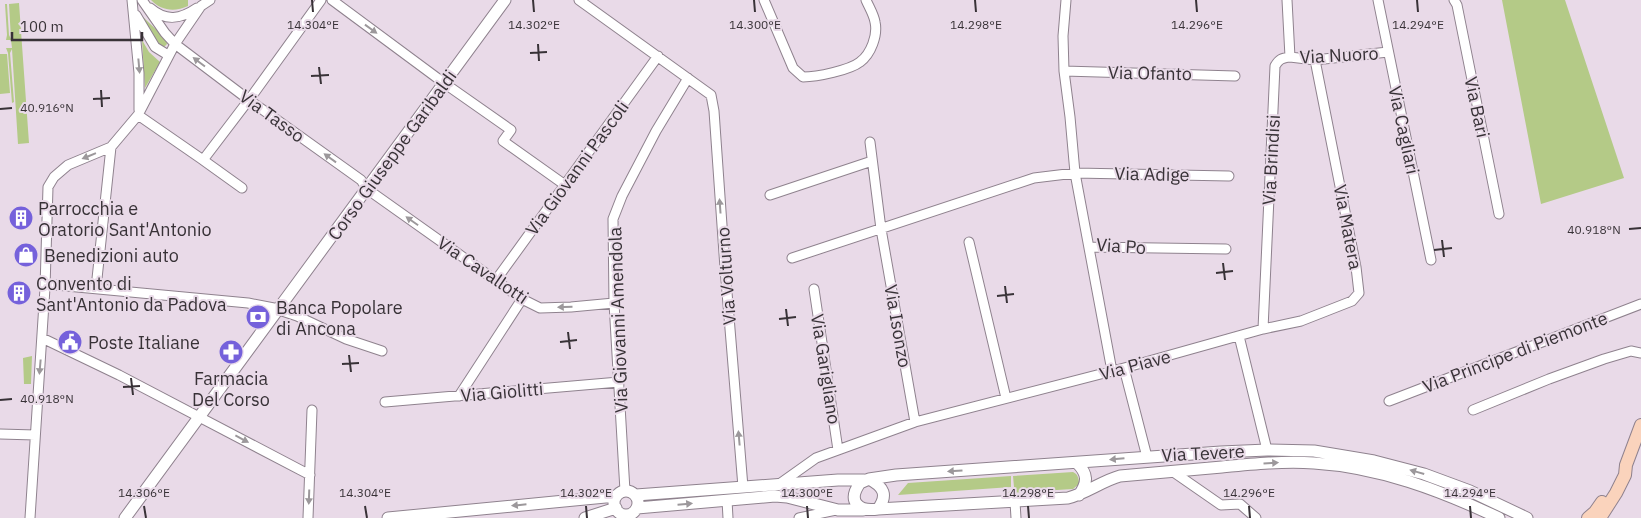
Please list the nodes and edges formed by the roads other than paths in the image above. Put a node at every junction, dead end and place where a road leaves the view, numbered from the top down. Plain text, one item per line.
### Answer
1 (133, 0) edge
2 (143, 0) edge
3 (210, 0) edge
4 (321, 0) edge
5 (332, 0) edge
6 (505, 0) edge
7 (579, 0) edge
8 (764, 0) edge
9 (866, 0) edge
10 (1066, 0) edge
11 (1287, 0) edge
12 (1378, 0) edge
13 (1454, 0) edge
14 (201, 3) edge
15 (174, 44) junction
16 (1388, 52) junction
17 (168, 56) junction
18 (658, 56) junction
19 (1290, 58) junction
20 (1315, 60) junction
21 (1064, 71) junction
22 (1235, 76) dead end
23 (688, 78) junction
24 (444, 83) junction
25 (249, 100) junction
26 (138, 115) junction
27 (870, 142) dead end
28 (111, 147) junction
29 (203, 160) junction
30 (872, 161) junction
31 (1075, 173) junction
32 (1229, 176) dead end
33 (565, 185) junction
34 (242, 188) dead end
35 (367, 189) junction
36 (770, 195) dead end
37 (1500, 214) dead end
38 (882, 229) junction
39 (969, 242) dead end
40 (1089, 247) junction
41 (1226, 249) dead end
42 (792, 258) dead end
43 (1431, 260) dead end
44 (496, 280) junction
45 (45, 284) junction
46 (96, 288) junction
47 (814, 289) dead end
48 (522, 300) junction
49 (614, 303) junction
50 (1641, 304) edge
51 (279, 310) junction
52 (1263, 329) junction
53 (1239, 336) junction
54 (42, 338) junction
55 (382, 351) dead end
56 (1641, 352) edge
57 (1124, 368) junction
58 (1112, 371) junction
59 (619, 382) junction
60 (459, 396) junction
61 (1006, 398) junction
62 (1389, 401) dead end
63 (384, 402) dead end
64 (312, 410) dead end
65 (1473, 410) dead end
66 (199, 417) junction
67 (915, 422) junction
68 (1641, 425) edge
69 (0, 434) edge
70 (35, 435) junction
71 (838, 450) junction
72 (1267, 450) junction
73 (1147, 457) junction
74 (1077, 463) junction
75 (1626, 465) junction
76 (1172, 471) junction
77 (310, 475) junction
78 (867, 480) junction
79 (778, 485) junction
80 (743, 487) junction
81 (1079, 495) junction
82 (623, 498) junction
83 (580, 499) junction
84 (727, 500) junction
85 (1015, 502) junction
86 (838, 510) junction
87 (871, 512) edge
88 (630, 514) edge
89 (30, 518) edge
90 (125, 518) edge
91 (308, 518) edge
92 (388, 518) edge
93 (586, 518) edge
94 (728, 518) edge
95 (799, 518) edge
96 (1016, 518) edge
97 (1256, 518) edge
98 (1499, 518) edge
99 (1527, 518) edge
100 (1588, 518) edge
101 (1600, 518) edge

1 - 17 street
1 -> 26 street
2 - 14 street
2 - 15 street, Via Tasso
3 - 14 street
4 - 25 street
5 -> 24 street
6 - 24 street, Corso Giuseppe Garibaldi
7 - 18 street, Via Volturno
8 - 9 street
10 - 21 street, Via Po
11 - 19 street
12 - 16 street, Via Cagliari
13 - 37 street, Via Bari
14 - 15 street
15 - 17 street
25 -> 15 street, Via Tasso
16 - 20 street, Via Nuoro
16 - 43 street, Via Cagliari
17 - 26 street
18 - 23 street, Via Volturno
18 - 33 street, Via Giovanni Pascoli
19 - 20 street, Via Nuoro
19 - 52 street, Via Brindisi
20 - 52 street, Via Matera
21 - 22 street, Via Ofanto
21 - 31 street, Via Po
23 - 49 street, Via Giovanni Amendola
80 -> 23 street, Via Volturno
24 - 33 street
24 - 35 street, Corso Giuseppe Garibaldi
25 - 29 street
35 -> 25 street, Via Tasso
26 - 28 street
26 - 29 street
27 - 30 street, Via Isonzo
28 -> 45 street
28 - 46 street
29 - 34 street
30 - 36 street
30 - 38 street, Via Isonzo
31 - 32 street, Via Adige
31 - 38 street
31 - 40 street, Via Po
33 - 44 street, Via Giovanni Pascoli
44 -> 35 street, Via Cavallotti
35 - 51 street, Corso Giuseppe Garibaldi
38 - 42 street
38 - 67 street, Via Isonzo
39 - 61 street
40 - 41 street, Via Po
40 - 58 street
44 - 48 street, Via Cavallotti
45 - 46 street
45 - 54 street
46 - 51 street
47 - 71 street, Via Garigliano
49 -> 48 street, Via Cavallotti
48 - 60 street
49 - 59 street, Via Giovanni Amendola
50 - 62 street, Via Principe di Piemonte
51 - 55 street
51 - 66 street, Corso Giuseppe Garibaldi
52 - 53 street, Via Piave
53 - 57 street, Via Piave
53 - 72 street
54 - 66 street
54 -> 70 street
56 - 65 street
57 - 58 street, Via Piave
57 - 73 street
58 - 61 street, Via Piave
59 - 60 street, Via Giolitti
59 - 82 street, Via Giovanni Amendola
60 - 63 street, Via Giolitti
61 - 67 street, Via Piave
64 - 77 street
66 -> 77 street
66 - 90 street, Corso Giuseppe Garibaldi
67 - 71 street, Via Piave
68 - 75 main road
69 - 70 street
70 - 89 street
71 - 79 street, Via Piave
72 - 73 street, Via Tevere
99 -> 72 street, Via Tevere
73 -> 74 street, Via Tevere
74 -> 78 street, Via Tevere
74 - 81 street
75 - 100 main road
75 - 101 main road
76 - 81 street
76 - 97 street
76 -> 98 street
77 -> 91 street
78 - 79 street, Via Tevere
78 - 87 street
78 - 87 street
79 - 80 street, Via Tevere
80 - 82 street, Via Tevere
81 - 85 street
82 - 83 street
82 - 88 street
82 - 88 street
82 - 93 street
83 -> 92 street
83 - 93 street
84 - 86 street
88 -> 84 street
84 - 94 street
85 - 87 street
85 - 96 street
86 - 87 street
86 - 95 street

